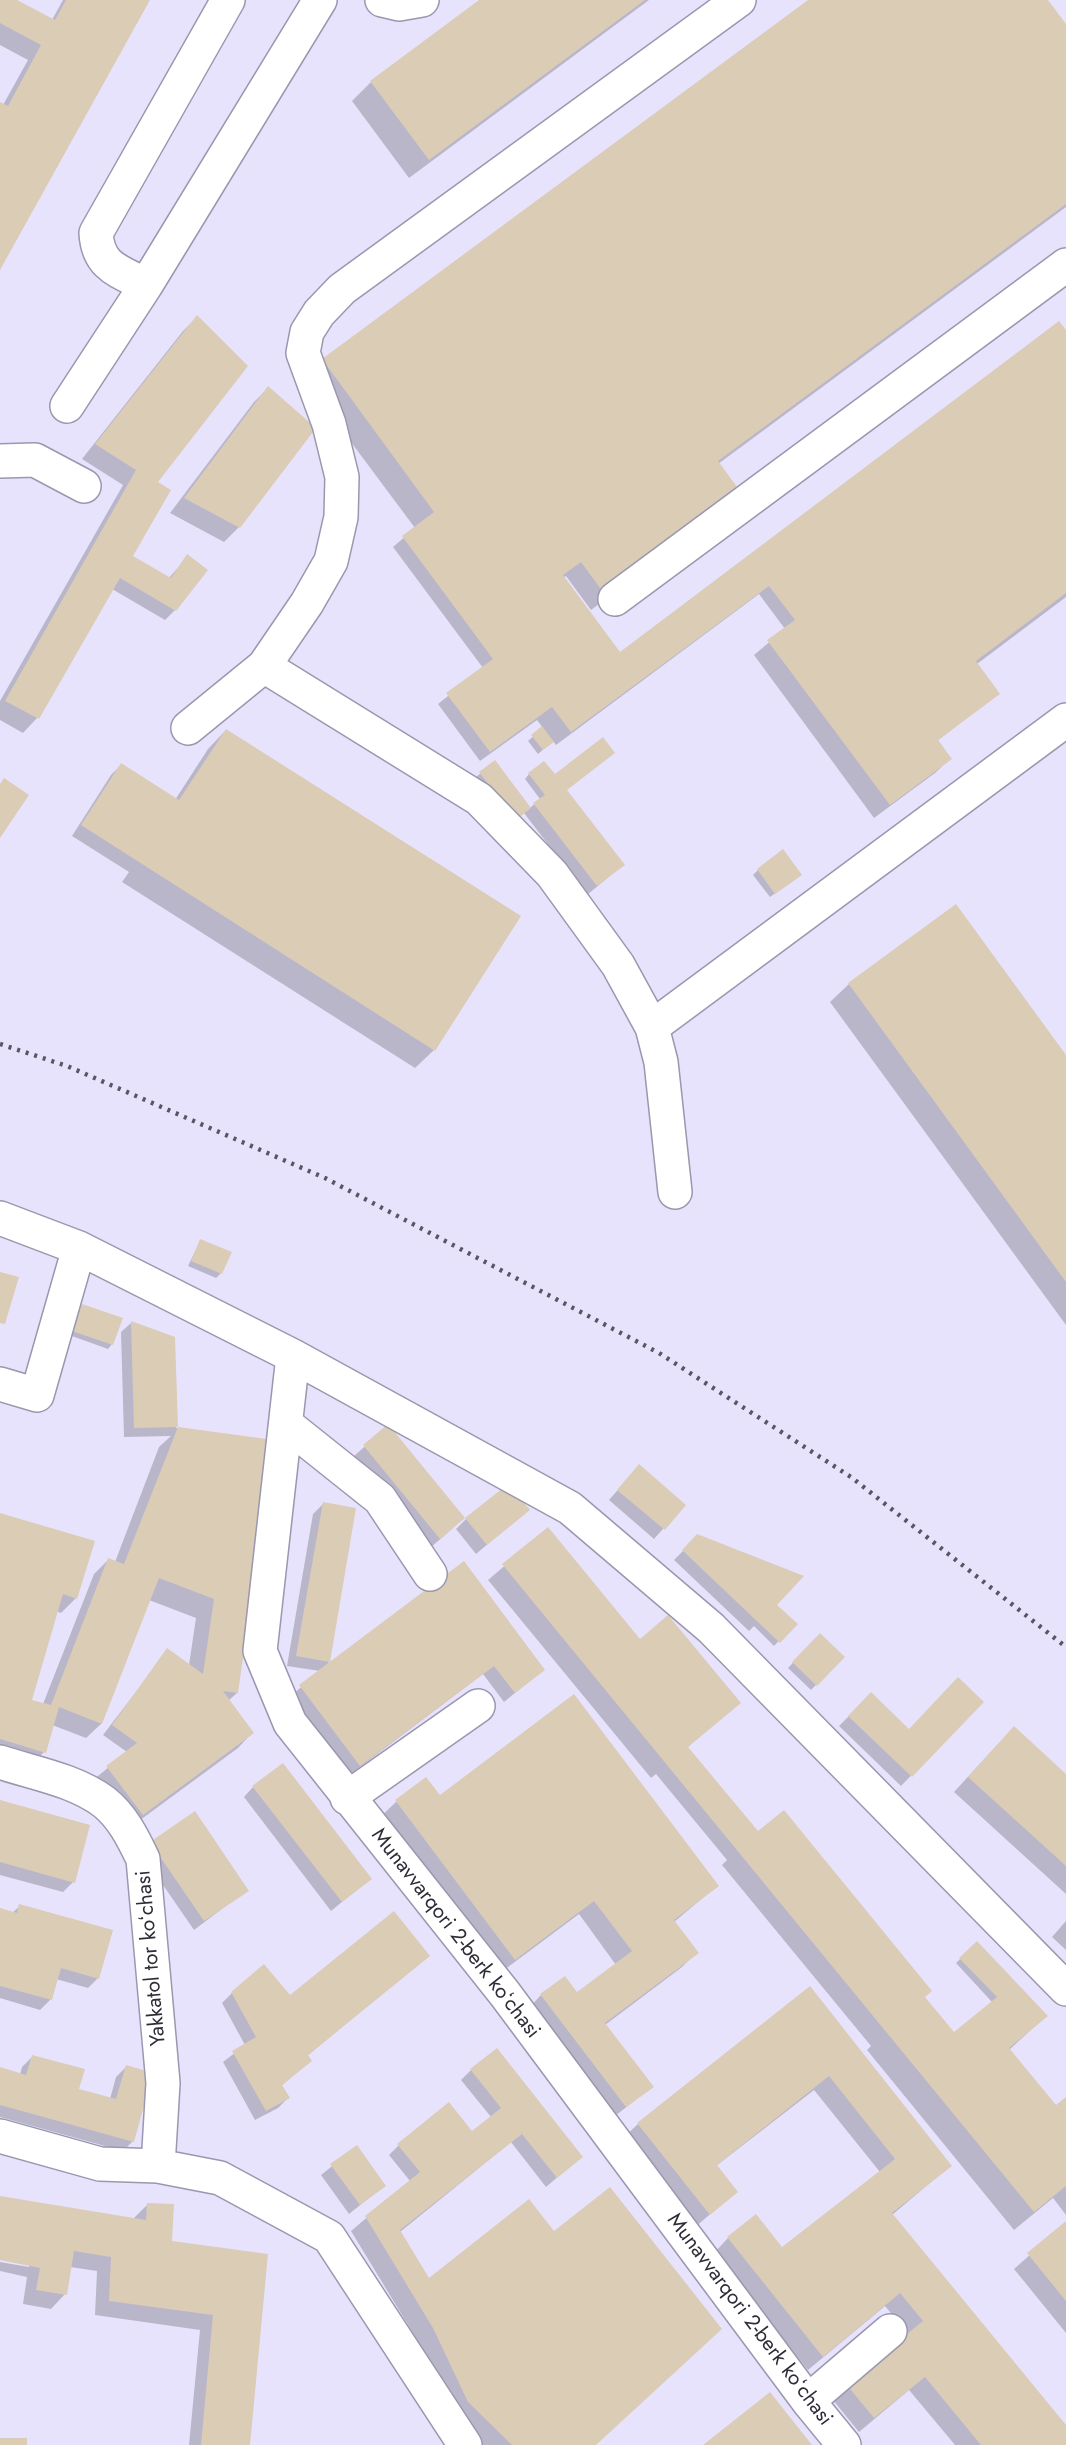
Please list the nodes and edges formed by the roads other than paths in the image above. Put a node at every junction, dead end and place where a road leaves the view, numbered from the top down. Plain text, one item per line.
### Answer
1 (228, 0) edge
2 (320, 0) edge
3 (381, 0) edge
4 (422, 0) edge
5 (739, 0) edge
6 (1066, 265) edge
7 (146, 285) junction
8 (67, 406) dead end
9 (0, 461) edge
10 (84, 486) dead end
11 (615, 599) dead end
12 (264, 666) junction
13 (1066, 720) edge
14 (188, 728) dead end
15 (652, 1027) junction
16 (675, 1192) dead end
17 (0, 1218) edge
18 (79, 1248) junction
19 (293, 1356) junction
20 (0, 1384) edge
21 (286, 1424) junction
22 (430, 1574) dead end
23 (478, 1706) dead end
24 (0, 1762) edge
25 (347, 1798) junction
26 (1066, 1989) edge
27 (0, 2136) edge
28 (158, 2166) junction
29 (890, 2331) dead end
30 (808, 2401) junction
31 (465, 2445) edge
32 (844, 2445) edge

1 - 7 street
2 - 7 street
3 - 4 street
5 - 12 street
6 - 11 street
7 - 8 street
9 - 10 street
12 - 14 street
12 - 15 street
13 - 15 street
15 - 16 street
17 - 18 street
18 - 19 street
18 - 20 street
19 - 21 street, Munavvarqori 2-berk koʻchasi
19 - 26 street
21 - 22 street
21 - 25 street, Munavvarqori 2-berk koʻchasi
23 - 25 street
24 - 28 street, Yakkatol tor koʻchasi
25 - 30 street, Munavvarqori 2-berk koʻchasi
27 - 28 street
28 - 31 street
29 - 30 street
30 - 32 street, Munavvarqori 2-berk koʻchasi

